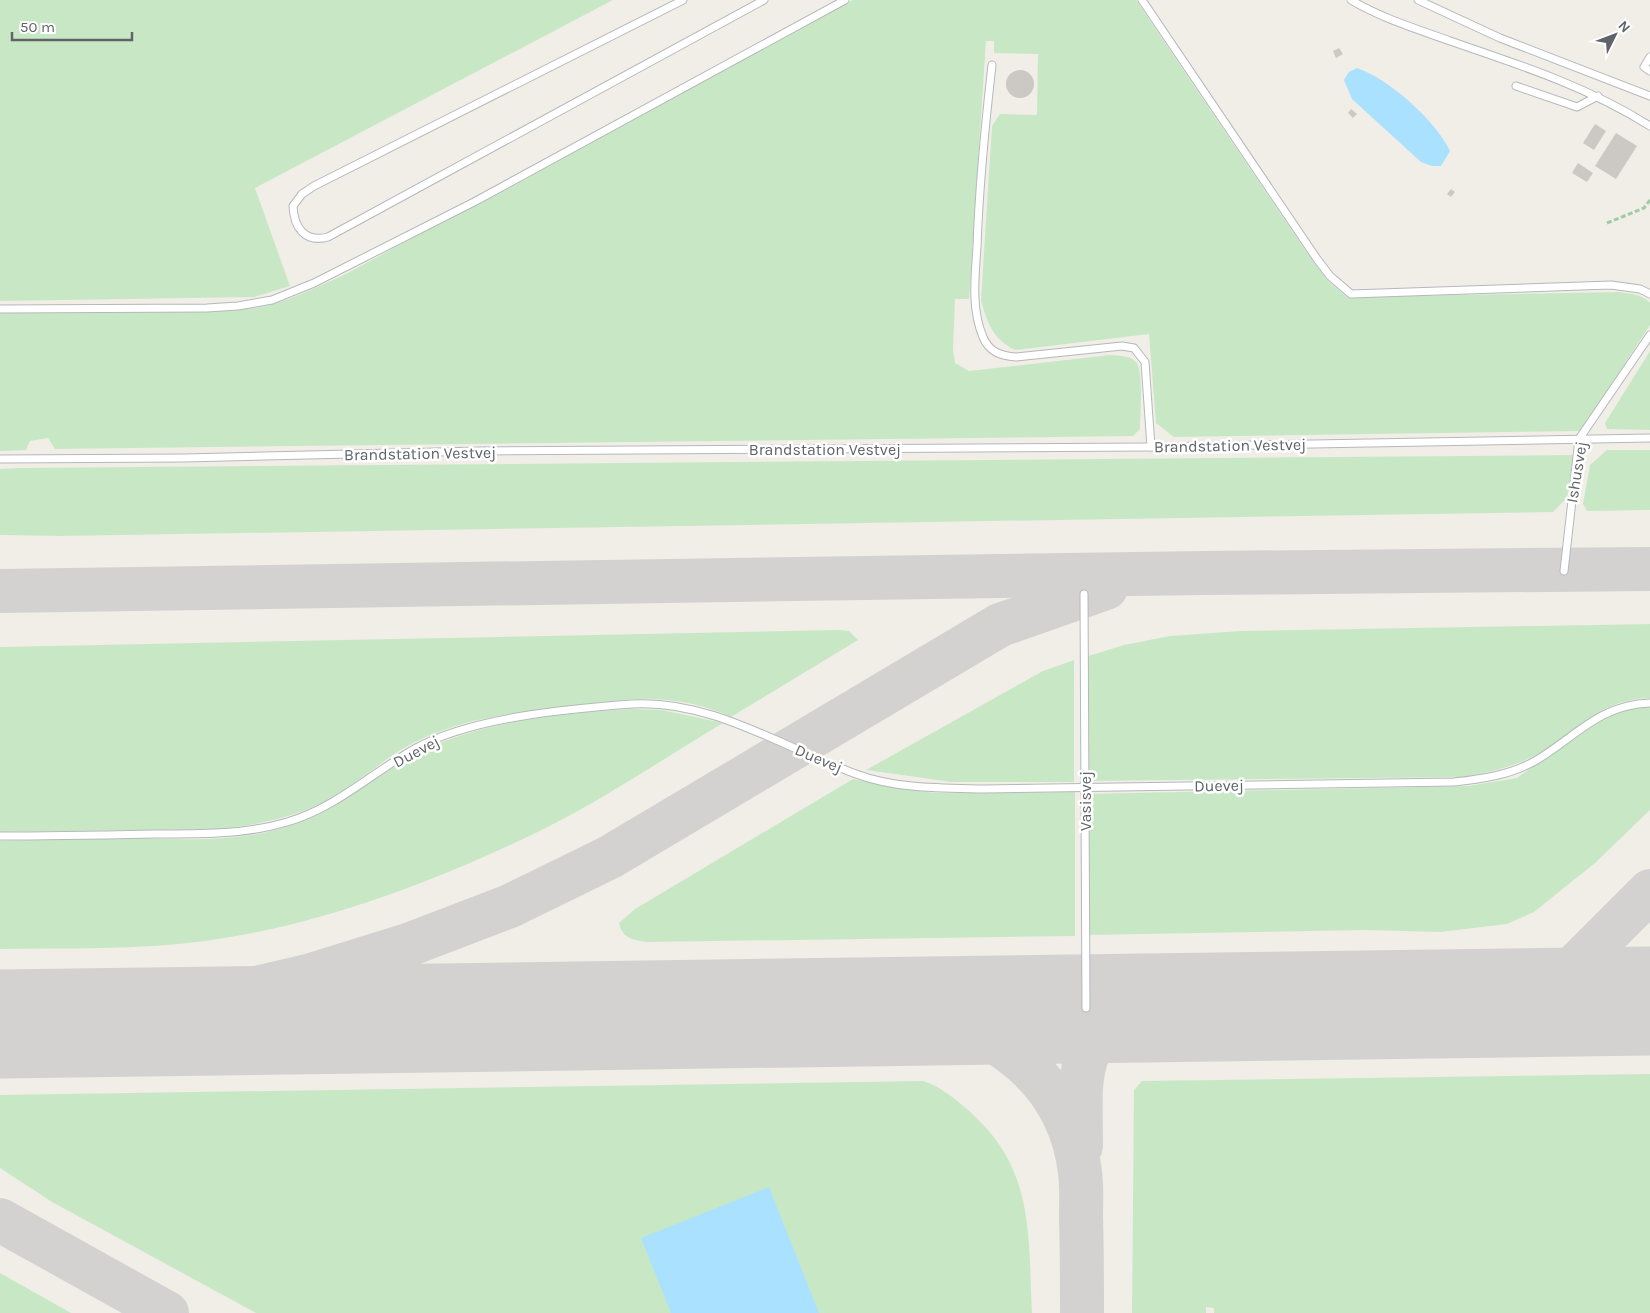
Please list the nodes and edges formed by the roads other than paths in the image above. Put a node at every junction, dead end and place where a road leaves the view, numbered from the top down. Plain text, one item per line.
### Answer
1 (683, 0) edge
2 (764, 0) edge
3 (845, 0) edge
4 (1142, 0) edge
5 (1351, 0) edge
6 (1418, 0) edge
7 (1650, 58) edge
8 (992, 65) dead end
9 (1650, 70) edge
10 (1516, 86) dead end
11 (1598, 96) junction
12 (1650, 96) edge
13 (1650, 126) edge
14 (1650, 294) edge
15 (0, 309) edge
16 (1650, 335) edge
17 (1650, 438) edge
18 (1579, 439) junction
19 (1151, 447) junction
20 (0, 459) edge
21 (1564, 570) dead end
22 (1084, 594) dead end
23 (1650, 703) edge
24 (1085, 787) junction
25 (0, 836) edge
26 (1086, 1008) dead end

1 - 2 lane
3 - 15 lane
4 - 14 lane
5 - 11 lane
6 - 12 lane
7 - 9 lane
8 - 19 lane
10 - 11 lane
11 - 13 lane
16 - 18 lane, Ishusvej
17 - 18 lane, Brandstation Vestvej
18 - 19 lane, Brandstation Vestvej
18 - 21 lane, Ishusvej
19 - 20 lane, Brandstation Vestvej
22 - 24 lane, Vasisvej
23 - 24 lane, Duevej
24 - 25 lane, Duevej
24 - 26 lane, Vasisvej

